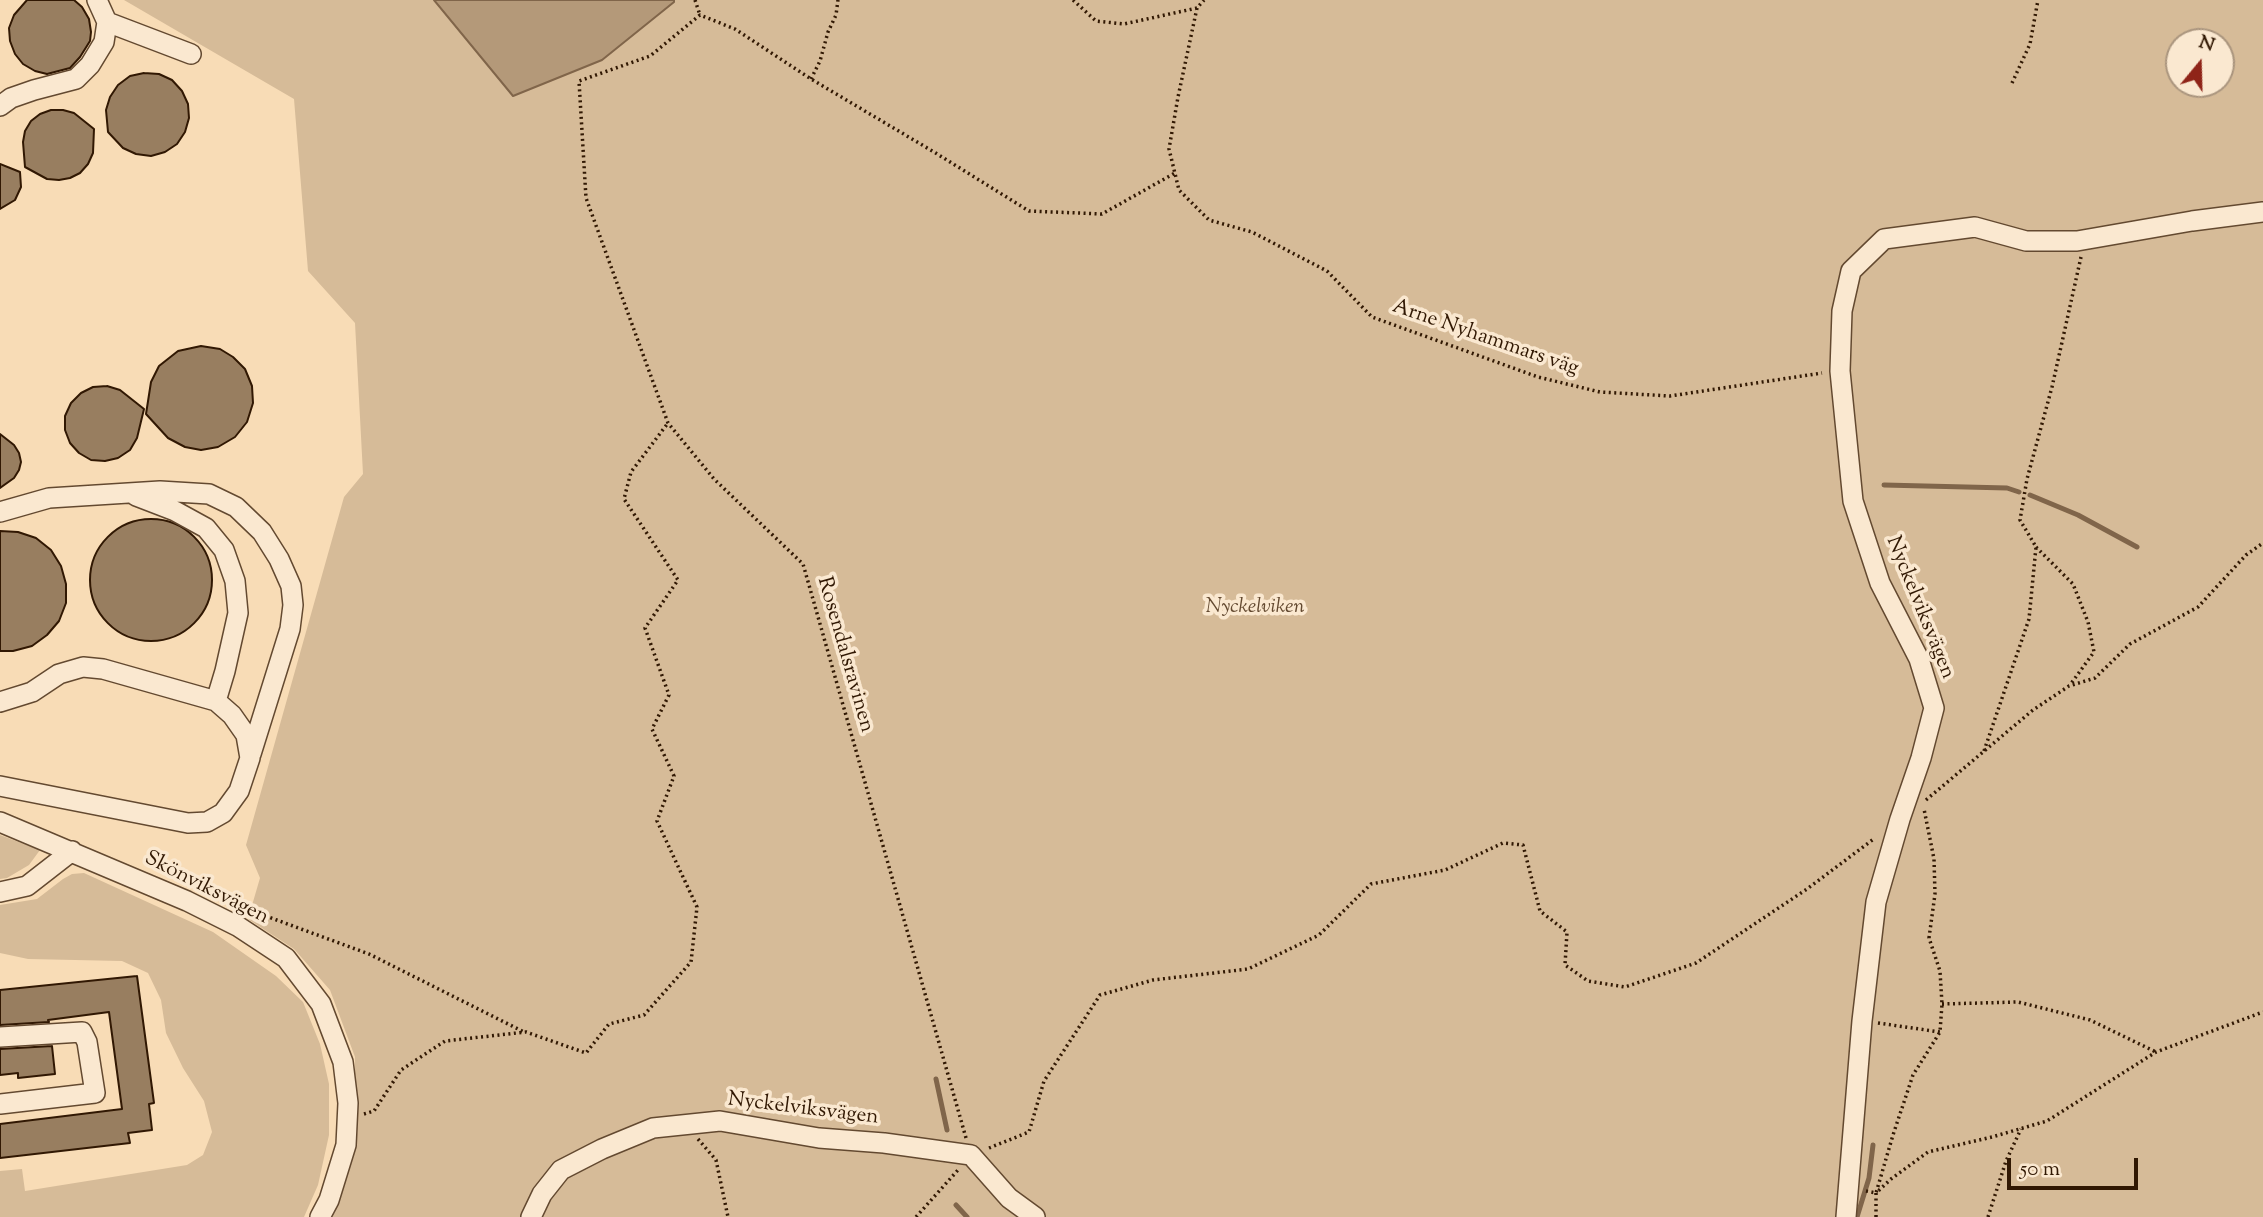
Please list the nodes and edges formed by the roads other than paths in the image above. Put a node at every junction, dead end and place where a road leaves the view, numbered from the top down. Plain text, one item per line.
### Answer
1 (97, 0) edge
2 (107, 22) junction
3 (191, 54) dead end
4 (0, 106) edge
5 (2263, 212) edge
6 (130, 493) junction
7 (0, 512) edge
8 (216, 701) junction
9 (0, 702) edge
10 (250, 758) junction
11 (0, 786) edge
12 (0, 822) edge
13 (72, 851) junction
14 (0, 892) edge
15 (0, 1037) edge
16 (0, 1104) edge
17 (320, 1217) edge
18 (531, 1217) edge
19 (1035, 1217) edge
20 (1846, 1217) edge

1 - 2 street
2 - 3 street
2 - 4 street
5 - 20 street, Nyckelviksvägen
6 - 7 street
6 - 8 street
6 - 10 street
8 - 9 street
8 - 10 street
10 - 11 street
12 - 13 street, Skönviksvägen
13 - 14 street
13 - 17 street, Skönviksvägen
15 - 16 street
18 - 19 street, Nyckelviksvägen

